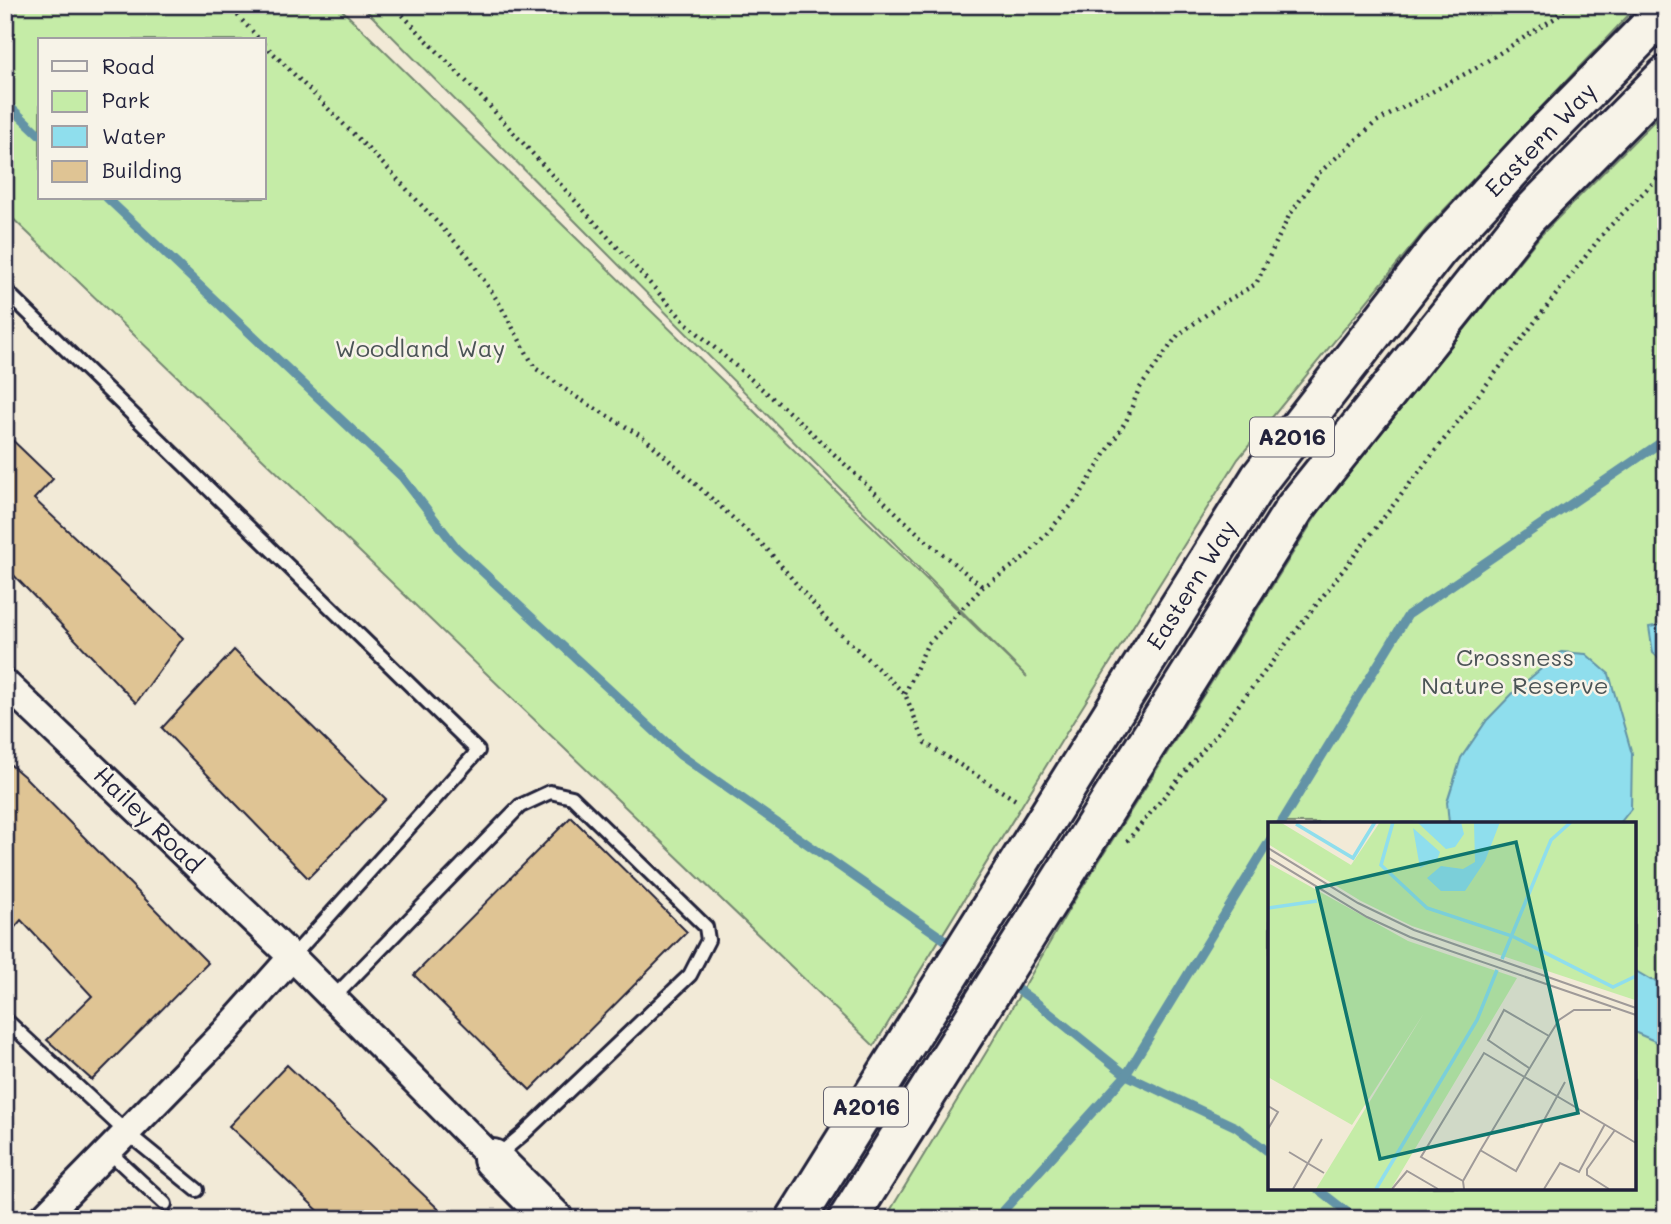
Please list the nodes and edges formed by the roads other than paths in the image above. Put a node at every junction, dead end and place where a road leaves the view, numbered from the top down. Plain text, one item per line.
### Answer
1 (1666, 10) edge
2 (1666, 76) edge
3 (5, 290) edge
4 (5, 682) edge
5 (292, 957) junction
6 (332, 998) junction
7 (5, 1020) edge
8 (126, 1132) junction
9 (108, 1151) junction
10 (493, 1159) junction
11 (197, 1190) dead end
12 (165, 1204) dead end
13 (42, 1219) edge
14 (553, 1219) edge
15 (796, 1219) edge
16 (848, 1219) edge

1 - 15 main road, Eastern Way / A2016
2 - 16 main road, Eastern Way / A2016
3 - 5 lane
4 - 5 street, Hailey Road
5 - 6 street, Hailey Road
5 - 8 street
6 - 10 street, Hailey Road
6 - 10 lane
7 - 8 lane
8 - 9 street
8 - 11 lane
9 - 12 lane
9 - 13 street
10 - 14 main road

